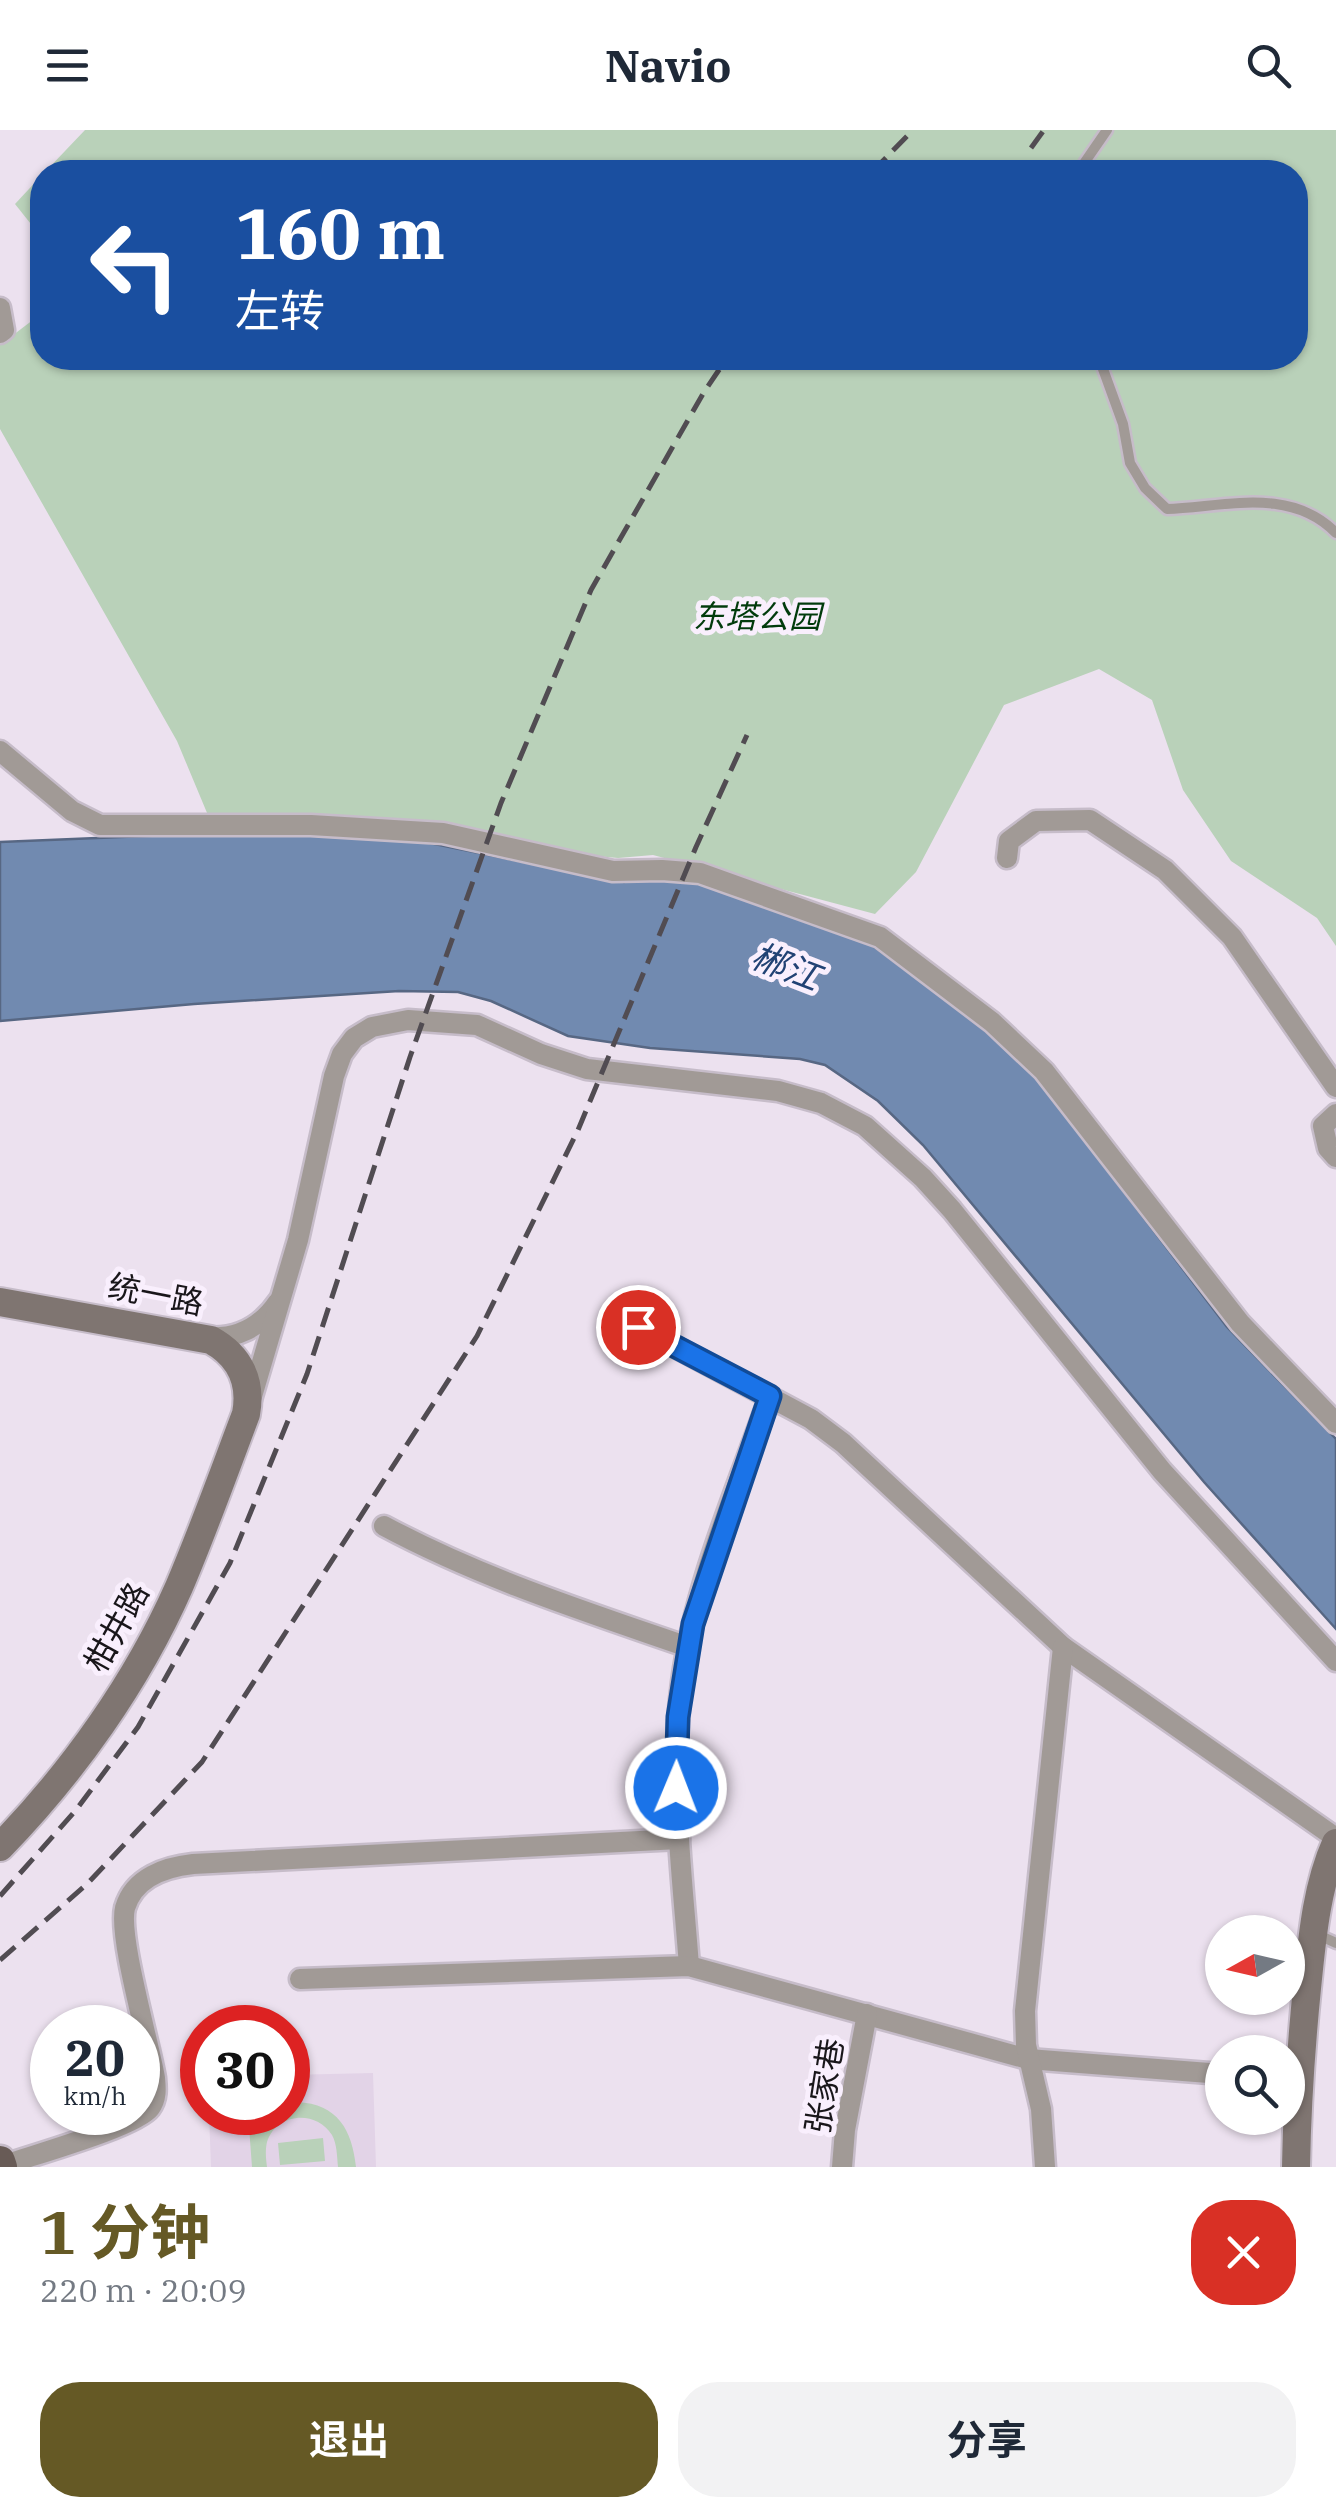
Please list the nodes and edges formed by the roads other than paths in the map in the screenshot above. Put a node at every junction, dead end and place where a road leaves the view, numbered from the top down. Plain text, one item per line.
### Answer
1 (1107, 130) edge
2 (1086, 160) edge
3 (0, 308) edge
4 (0, 332) edge
5 (1103, 370) edge
6 (1336, 533) edge
7 (0, 750) edge
8 (1007, 858) dead end
9 (1336, 1087) edge
10 (1336, 1114) edge
11 (1336, 1158) edge
12 (285, 1286) junction
13 (5, 1303) edge
14 (638, 1327) dead end
15 (201, 1336) junction
16 (770, 1396) junction
17 (246, 1414) junction
18 (1336, 1423) edge
19 (384, 1526) dead end
20 (1063, 1647) junction
21 (688, 1648) junction
22 (1336, 1661) edge
23 (680, 1839) junction
24 (1336, 1841) edge
25 (0, 1847) edge
26 (1324, 1938) edge
27 (689, 1966) junction
28 (300, 1979) dead end
29 (866, 2014) junction
30 (1303, 2035) edge
31 (1028, 2058) junction
32 (1205, 2073) edge
33 (1295, 2135) edge
34 (1, 2165) edge
35 (842, 2167) edge
36 (1045, 2167) edge
37 (1296, 2167) edge

1 - 2 lane
3 - 4 street
5 - 6 lane
7 - 18 street
8 - 9 street
10 - 11 street
12 - 15 street
12 - 17 street
12 - 22 street
13 - 15 street, 统一路
14 - 16 street
15 - 17 street, 统一路
16 - 20 street
16 - 21 street
17 - 25 street, 柑井路
19 - 21 street
20 - 24 street
20 - 31 street
21 - 23 street
23 - 27 street
23 - 34 street
24 - 26 street
26 - 30 street
27 - 28 street
27 - 29 street
29 - 31 street
29 - 35 street, 张家巷
31 - 32 street
31 - 36 street
33 - 37 street

